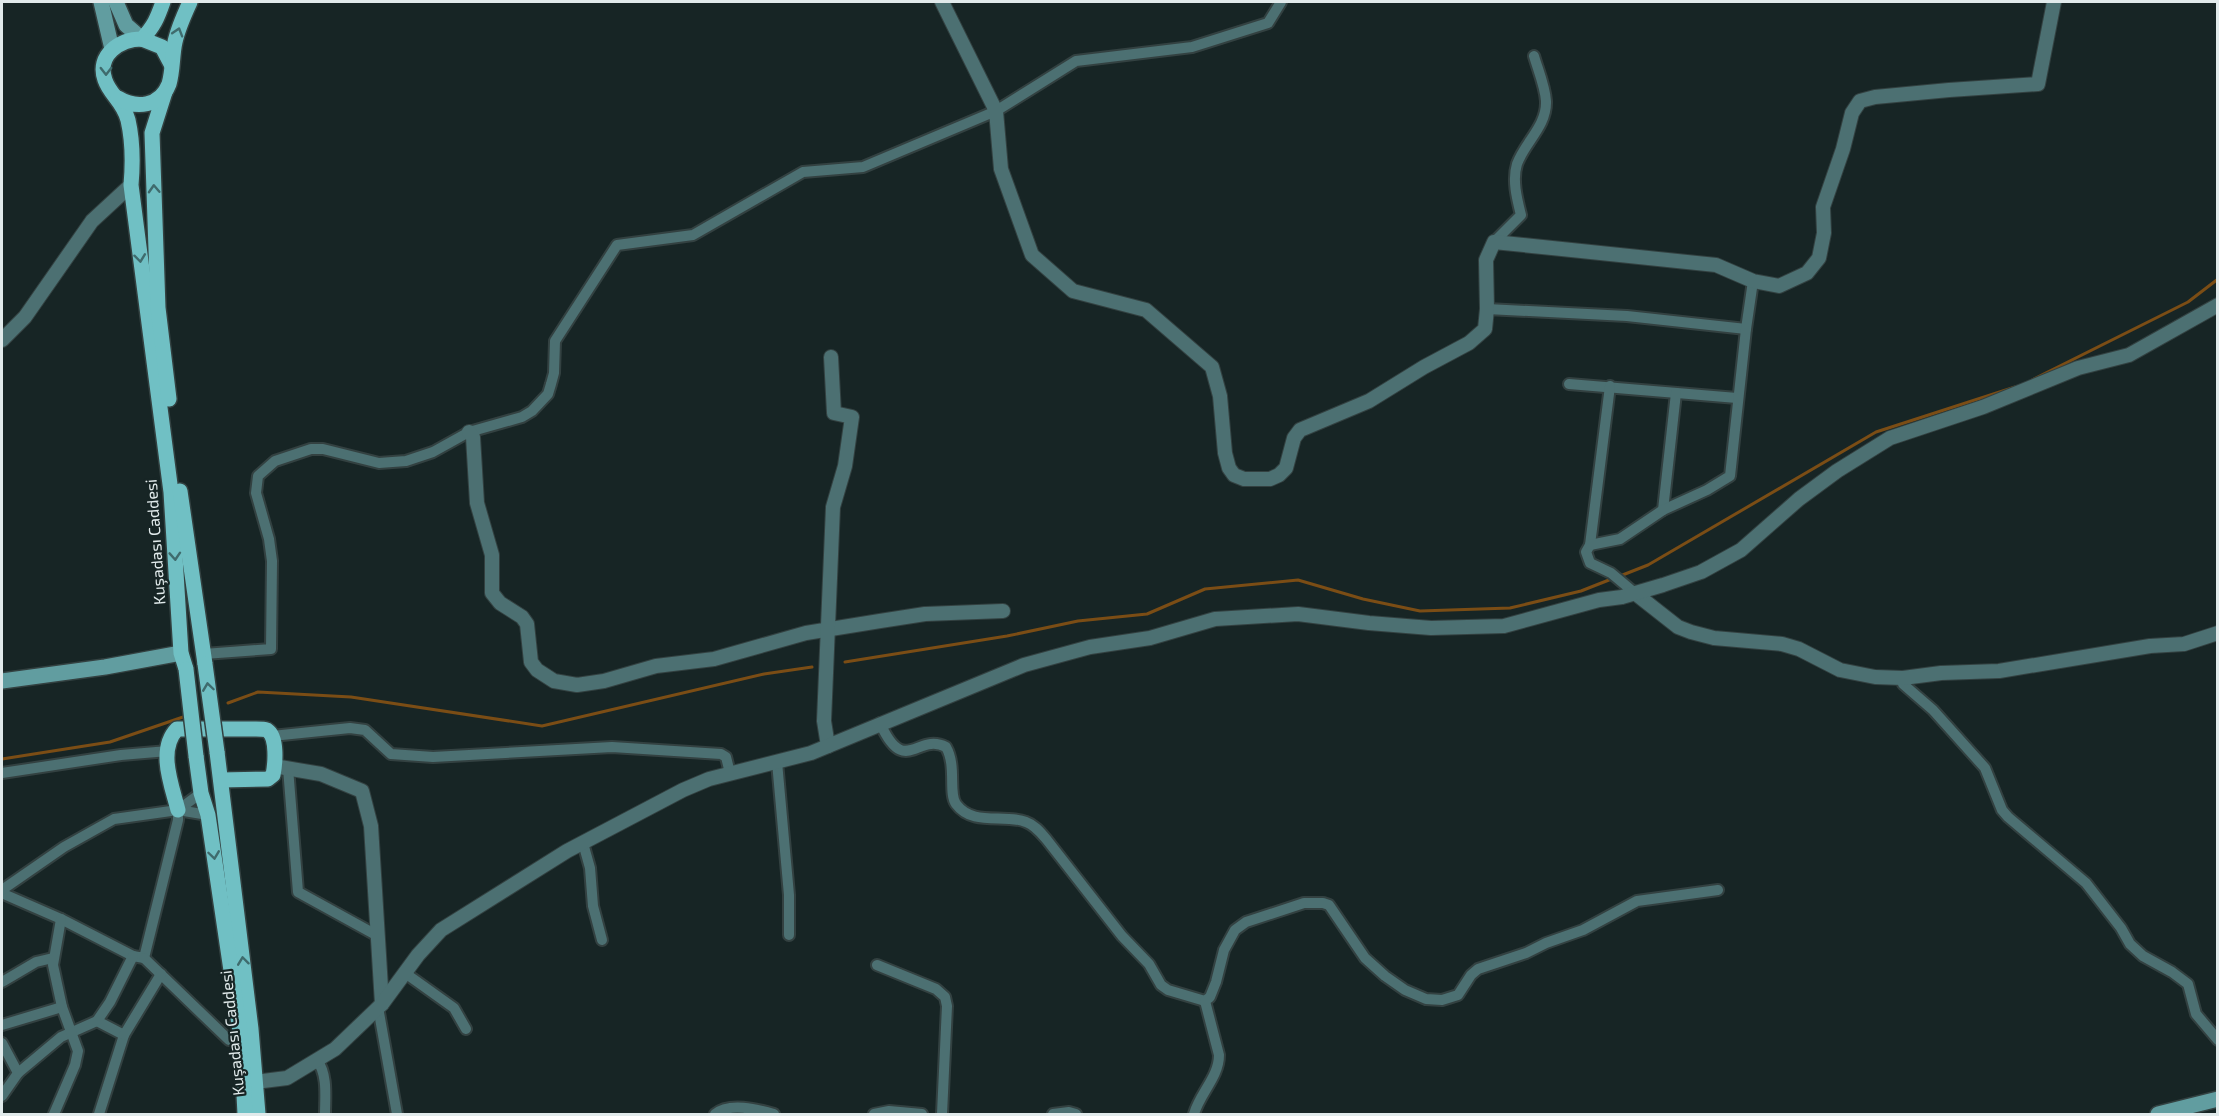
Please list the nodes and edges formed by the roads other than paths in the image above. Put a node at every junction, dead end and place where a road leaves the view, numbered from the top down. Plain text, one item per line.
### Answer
1 (101, 2) edge
2 (116, 2) edge
3 (163, 2) edge
4 (190, 2) edge
5 (942, 2) edge
6 (1281, 2) edge
7 (2054, 2) edge
8 (141, 39) junction
9 (112, 49) junction
10 (1534, 56) dead end
11 (171, 64) junction
12 (165, 92) junction
13 (118, 98) junction
14 (996, 111) junction
15 (131, 185) junction
16 (1494, 242) junction
17 (1753, 281) junction
18 (2217, 305) edge
19 (1487, 309) junction
20 (1746, 329) junction
21 (2, 340) edge
22 (831, 357) dead end
23 (1569, 384) dead end
24 (1610, 386) junction
25 (1676, 393) junction
26 (1737, 398) junction
27 (470, 432) junction
28 (1663, 510) junction
29 (1590, 545) junction
30 (1636, 594) junction
31 (1003, 611) dead end
32 (828, 631) junction
33 (2217, 633) edge
34 (181, 653) junction
35 (204, 659) junction
36 (1903, 678) junction
37 (2, 681) edge
38 (879, 723) junction
39 (272, 736) junction
40 (828, 746) junction
41 (168, 751) junction
42 (777, 762) junction
43 (281, 767) junction
44 (730, 772) junction
45 (2, 773) edge
46 (221, 780) junction
47 (201, 793) junction
48 (178, 810) junction
49 (208, 815) junction
50 (583, 843) junction
51 (2, 890) edge
52 (1718, 890) dead end
53 (61, 919) junction
54 (789, 935) dead end
55 (378, 936) junction
56 (602, 940) dead end
57 (133, 956) junction
58 (54, 958) junction
59 (144, 958) junction
60 (877, 965) dead end
61 (405, 973) junction
62 (161, 974) junction
63 (2, 982) edge
64 (1205, 1001) junction
65 (380, 1005) junction
66 (62, 1006) junction
67 (98, 1021) junction
68 (2, 1025) edge
69 (466, 1029) dead end
70 (70, 1032) junction
71 (124, 1035) junction
72 (241, 1038) junction
73 (2217, 1040) edge
74 (2, 1043) edge
75 (317, 1060) junction
76 (18, 1072) junction
77 (255, 1082) junction
78 (2, 1096) edge
79 (2217, 1099) edge
80 (54, 1114) edge
81 (99, 1114) edge
82 (245, 1114) edge
83 (258, 1114) edge
84 (325, 1114) edge
85 (397, 1114) edge
86 (715, 1114) edge
87 (774, 1114) edge
88 (874, 1114) edge
89 (922, 1114) edge
90 (942, 1114) edge
91 (1053, 1114) edge
92 (1076, 1114) edge
93 (1194, 1114) edge
94 (2158, 1114) edge

1 - 9 main road
2 - 8 main road
3 - 8 main road
11 -> 4 main road
5 - 14 street
6 - 14 street
7 - 17 street
8 - 9 main road
8 - 11 main road
9 -> 13 main road, Kuşadası Caddesi
10 - 16 street
11 - 12 main road
12 - 13 main road
35 -> 12 main road, Kuşadası Caddesi
13 - 15 main road, Kuşadası Caddesi
14 - 19 street
14 - 27 street
15 - 21 street
15 -> 34 main road, Kuşadası Caddesi
16 - 17 street
16 - 19 street
17 - 20 street
18 - 30 street
19 - 20 street
20 - 26 street
22 - 32 street
23 - 24 street
24 - 25 street
24 - 29 street
25 - 26 street
25 - 28 street
26 - 28 street
27 - 32 street
27 - 35 street
28 - 29 street
29 - 30 street
30 - 36 street
30 - 38 street
31 - 32 street
32 - 40 street
33 - 36 street
34 - 37 main road
34 - 47 main road, Kuşadası Caddesi, bridge
46 -> 35 main road, Kuşadası Caddesi, bridge
36 - 73 street
38 - 40 street
38 - 64 street
39 - 41 main road
39 - 43 main road
39 - 44 street
40 - 42 street
41 - 45 street
41 - 48 main road
42 - 44 street
42 - 54 street
43 - 46 main road
43 - 55 street
43 - 55 street
44 - 50 street
77 -> 46 main road, Kuşadası Caddesi
47 - 48 street
47 - 49 main road, Kuşadası Caddesi
48 - 49 street
48 - 51 street
48 - 59 street
49 -> 72 main road, Kuşadası Caddesi
50 - 56 street
50 - 61 street
51 - 53 street
52 - 64 street
53 - 57 street
53 - 58 street
55 - 65 street
57 - 59 street
57 - 67 street
58 - 63 street
58 - 66 street
59 - 62 street
60 - 90 street
61 - 65 street
61 - 69 street
62 - 71 street
62 - 72 street
64 - 93 street
65 - 75 street
65 - 85 street
66 - 68 street
66 - 70 street
67 - 70 street
67 - 71 street
70 - 76 street
70 - 80 street
71 - 81 street
72 - 82 main road, Kuşadası Caddesi
74 - 76 street
75 - 77 street
75 - 84 street
76 - 78 street
77 - 83 main road, Kuşadası Caddesi
79 - 94 main road
86 - 87 street
88 - 89 street
91 - 92 street

